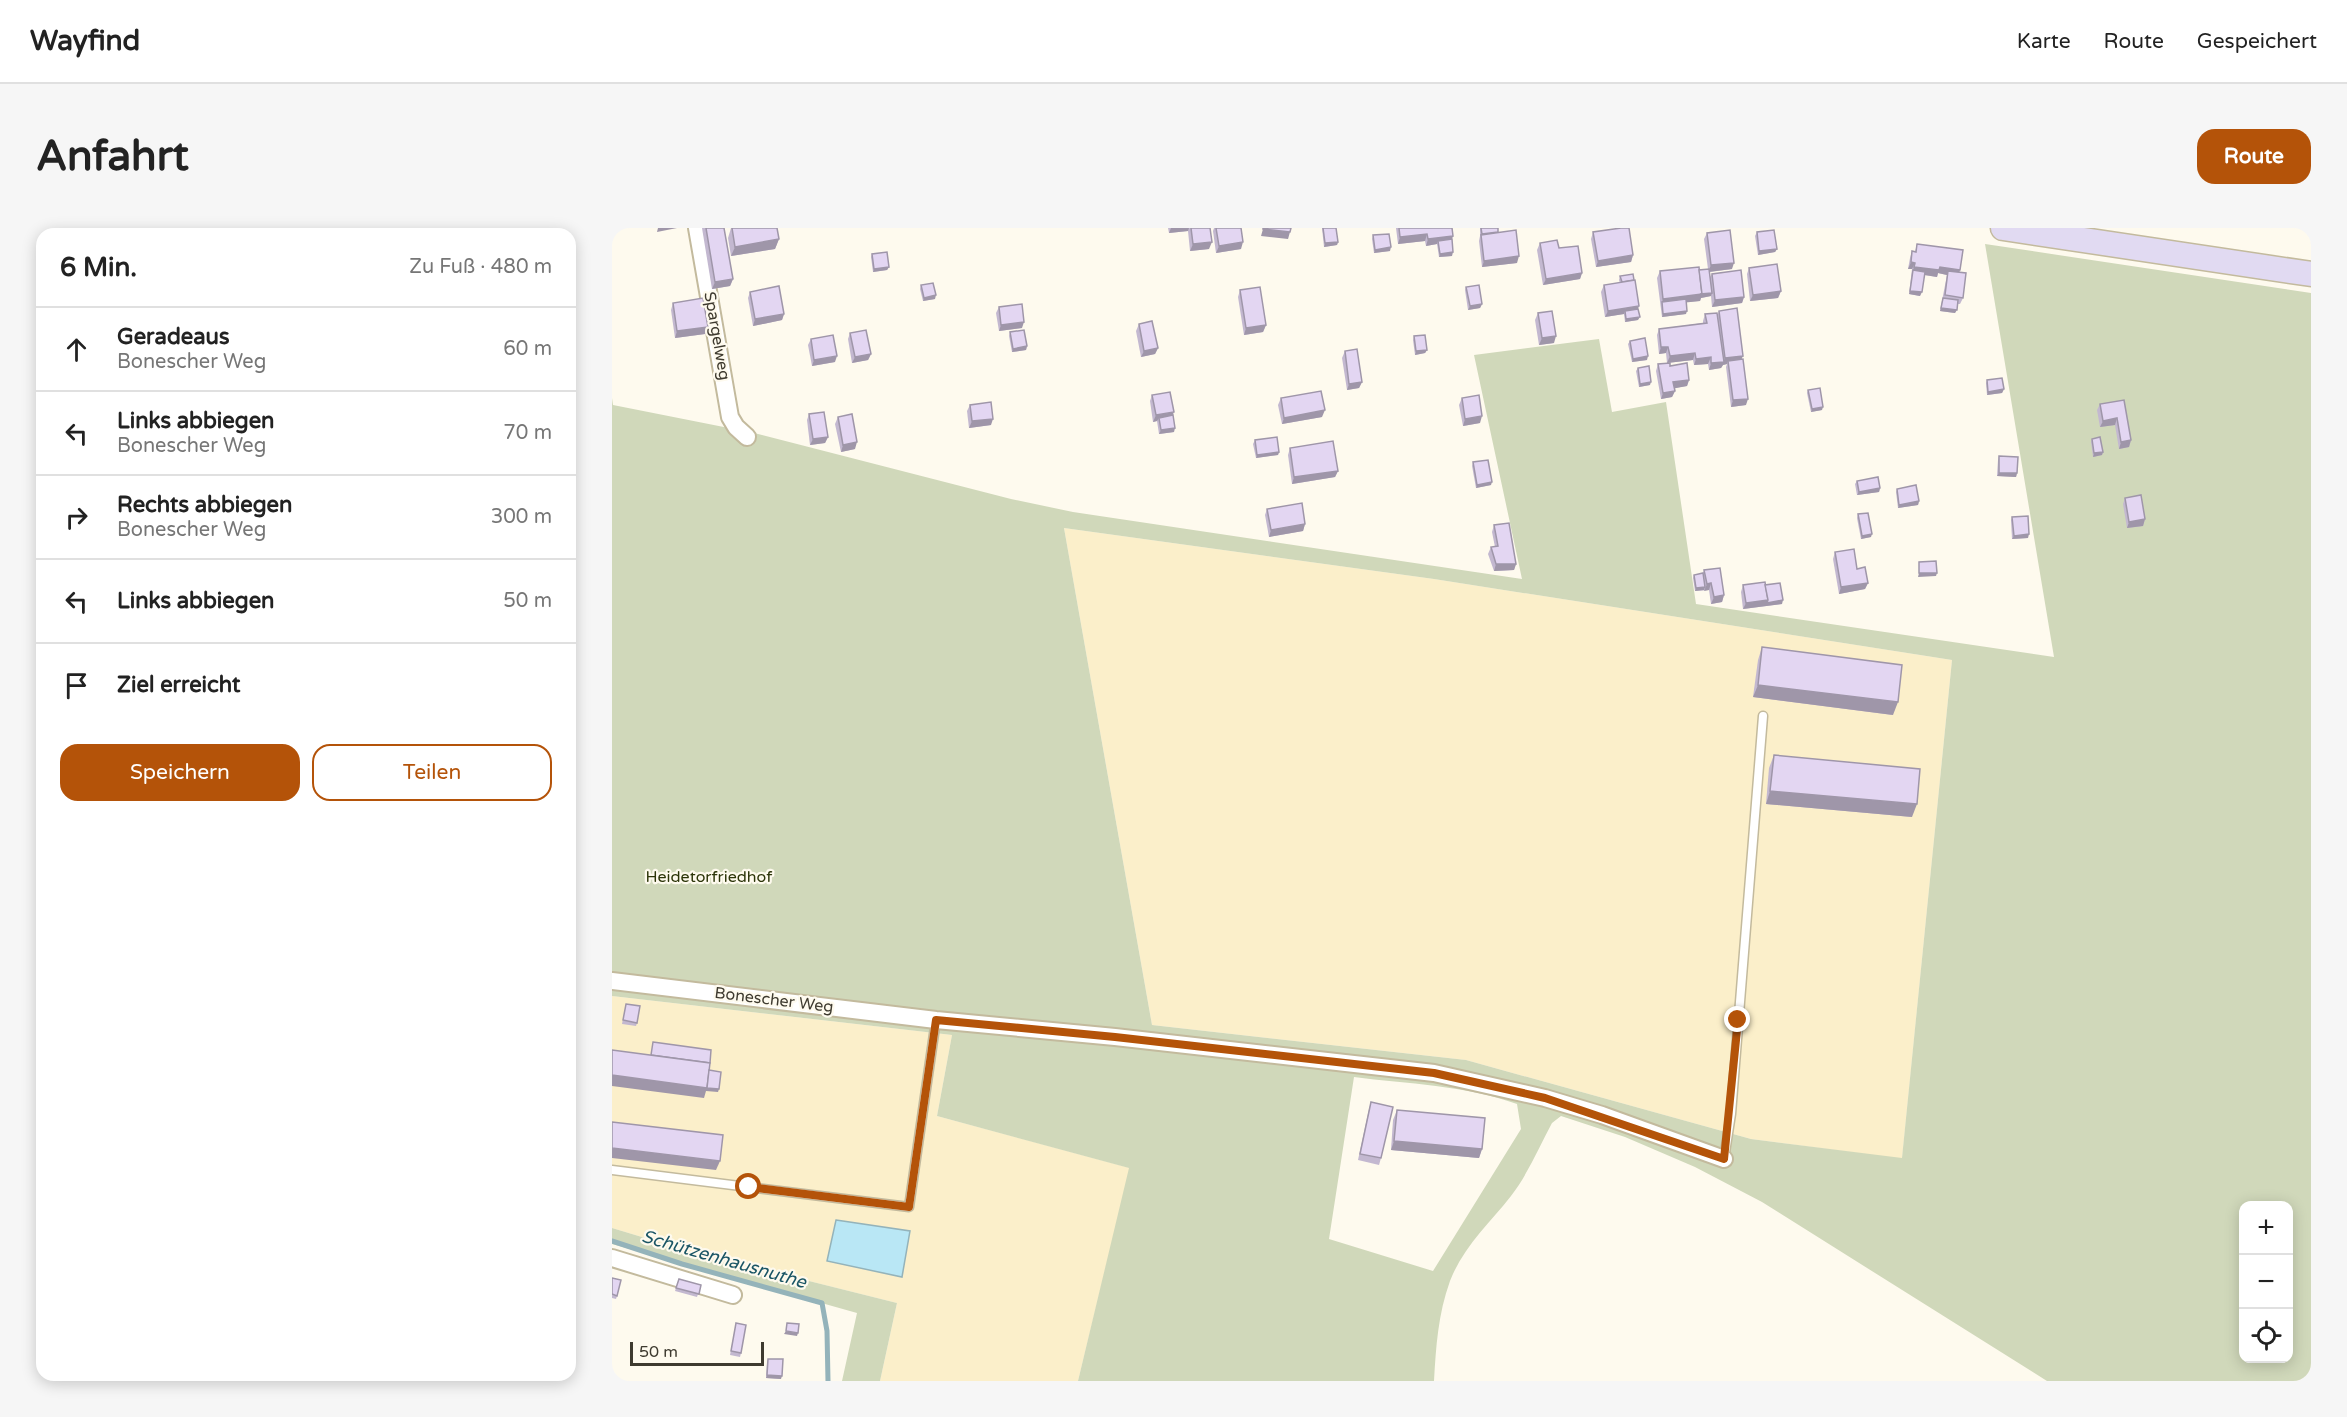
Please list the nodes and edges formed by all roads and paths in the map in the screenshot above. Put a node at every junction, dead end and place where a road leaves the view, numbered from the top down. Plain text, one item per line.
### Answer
1 (697, 228) edge
2 (2003, 228) edge
3 (2311, 274) edge
4 (747, 437) dead end
5 (1763, 716) dead end
6 (612, 981) edge
7 (936, 1020) junction
8 (1724, 1159) joint
9 (612, 1170) edge
10 (612, 1258) edge
11 (733, 1294) dead end

1 - 4 street, Spargelweg
2 - 3 main road
5 - 8 lane
6 - 7 street, Bonescher Weg
7 - 8 street, Bonescher Weg
7 - 9 lane
10 - 11 street

